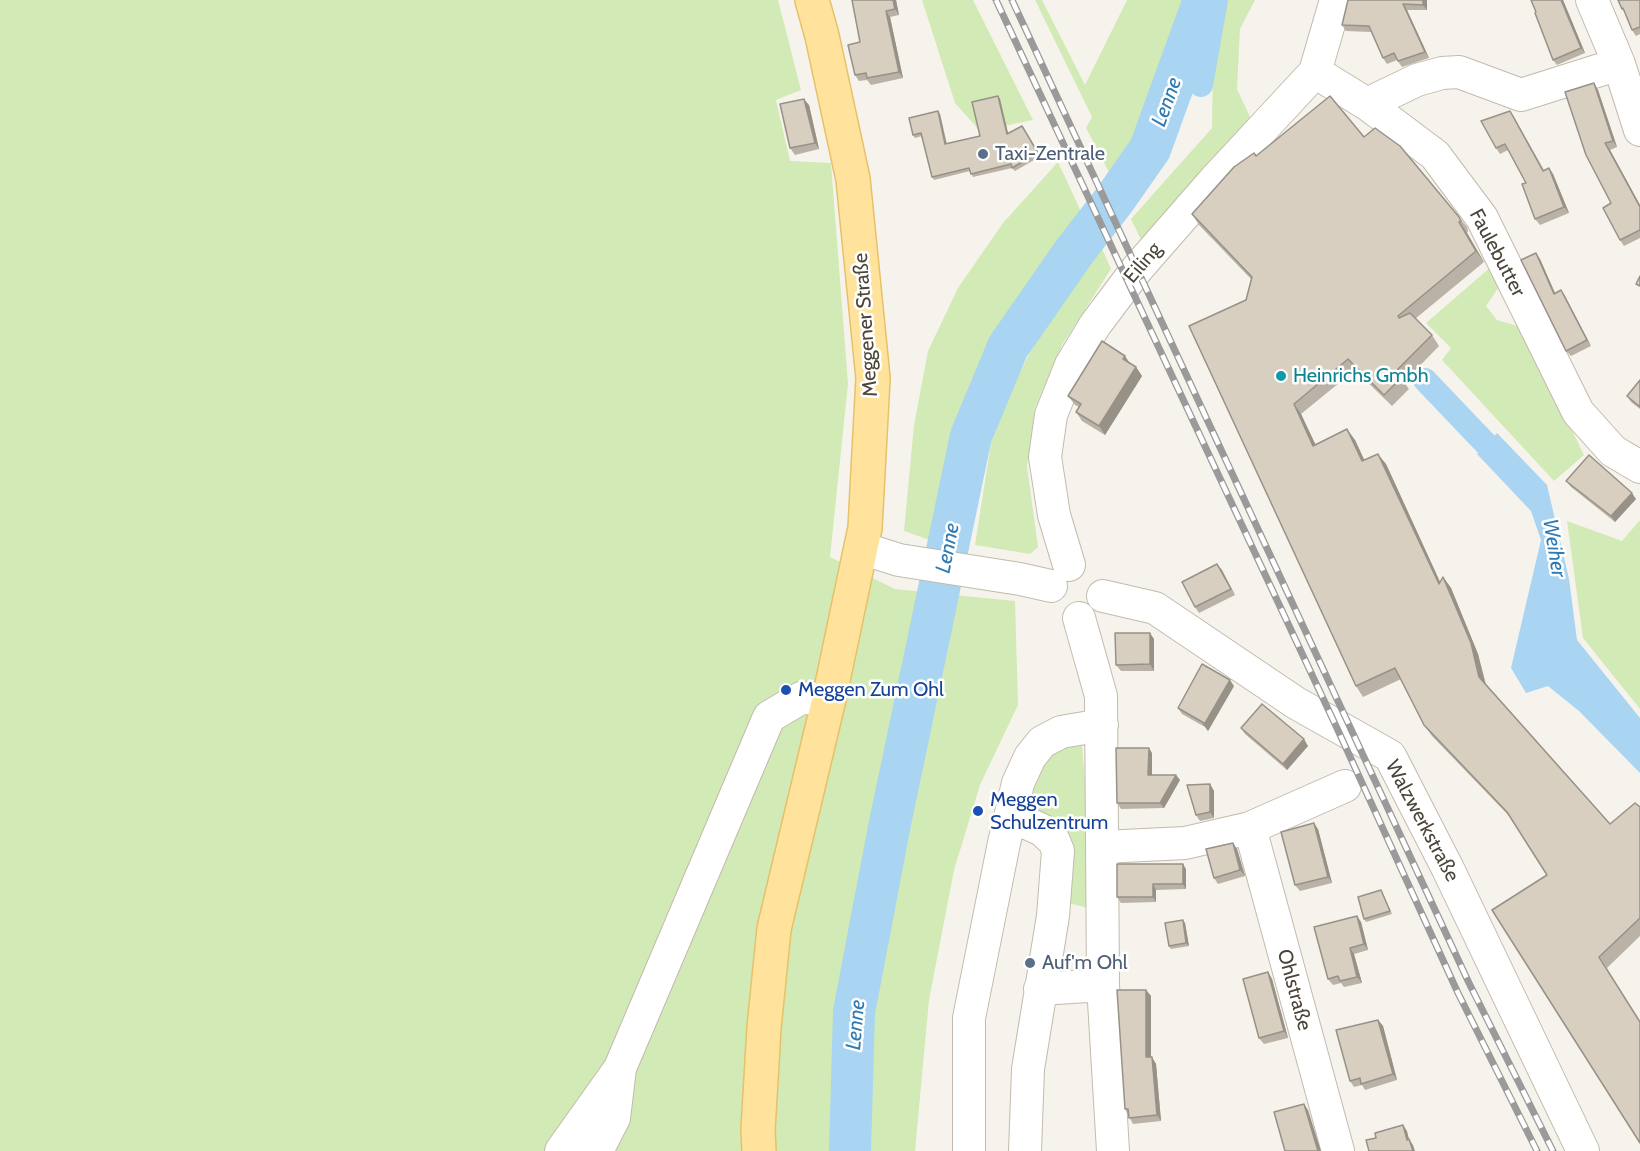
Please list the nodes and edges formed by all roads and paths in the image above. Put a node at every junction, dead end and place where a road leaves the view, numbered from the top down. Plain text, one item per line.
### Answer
1 (812, 0) edge
2 (1336, 0) edge
3 (1592, 0) edge
4 (1619, 64) junction
5 (1316, 72) junction
6 (1367, 104) junction
7 (1640, 130) edge
8 (1640, 467) edge
9 (861, 548) junction
10 (1060, 576) junction
11 (1103, 596) junction
12 (1079, 618) junction
13 (829, 699) junction
14 (1102, 725) junction
15 (1345, 786) dead end
16 (1011, 816) junction
17 (1250, 828) junction
18 (1102, 847) junction
19 (1103, 985) junction
20 (1040, 989) junction
21 (620, 1068) junction
22 (561, 1151) edge
23 (597, 1151) edge
24 (759, 1151) edge
25 (969, 1151) edge
26 (1025, 1151) edge
27 (1113, 1151) edge
28 (1338, 1151) edge
29 (1583, 1151) edge

1 - 9 main road, Meggener Straße
2 - 5 street, Eiling
3 - 4 street
4 - 6 street
4 - 7 street
5 - 6 street, Faulebutter
5 - 10 street, Eiling
6 - 8 street, Faulebutter
9 - 10 street
9 - 13 main road, Meggener Straße
10 - 11 street
10 - 12 street
11 - 12 street
11 - 29 street, Walzwerkstraße
12 - 14 street
13 - 21 street
13 - 24 main road, Meggener Straße
14 - 16 street
14 - 18 street
15 - 17 street
16 - 20 street
16 - 25 street
17 - 18 street
17 - 28 street, Ohlstraße
18 - 19 street
19 - 20 street
19 - 27 street
20 - 26 street
21 - 22 street
21 - 23 street

